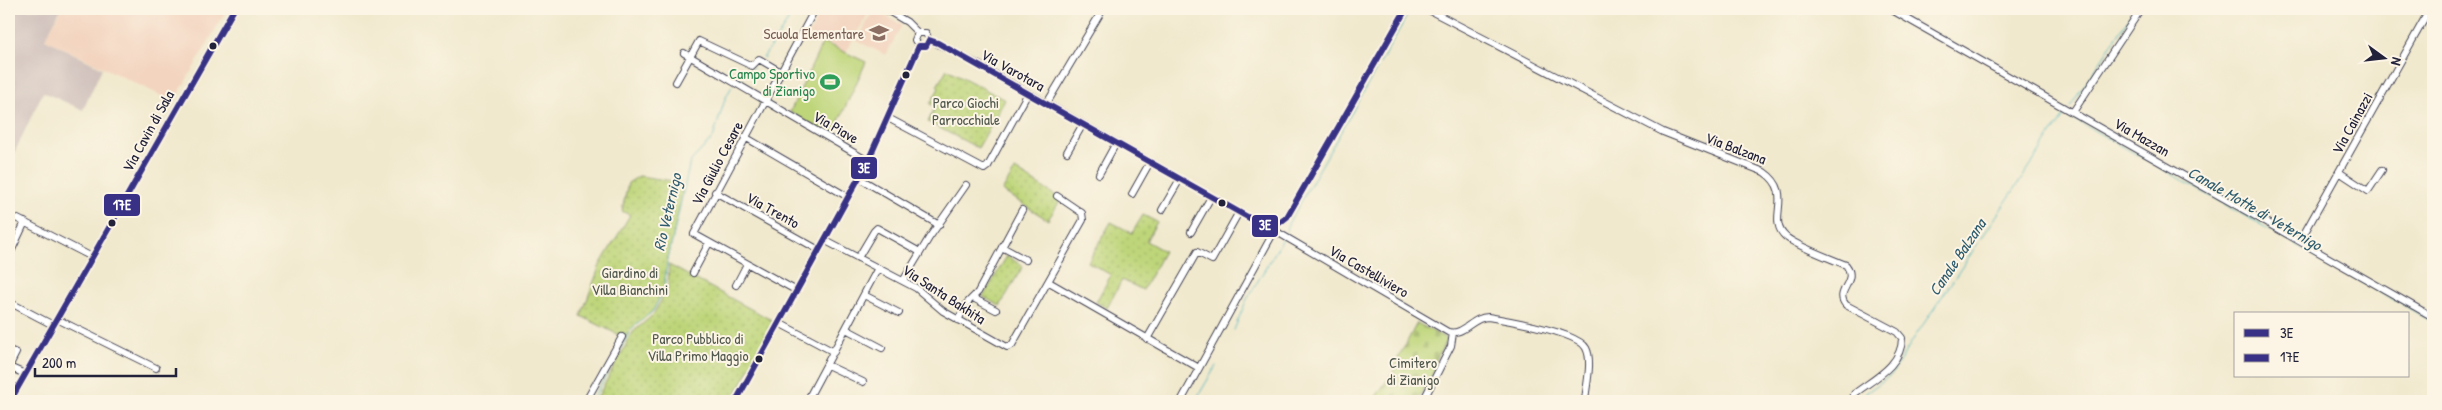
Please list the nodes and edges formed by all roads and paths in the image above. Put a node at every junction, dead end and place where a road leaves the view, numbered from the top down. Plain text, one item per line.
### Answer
1 (234, 9) edge
2 (815, 9) edge
3 (885, 9) edge
4 (1103, 9) edge
5 (1406, 9) edge
6 (1427, 9) edge
7 (1890, 9) edge
8 (2141, 9) edge
9 (2430, 9) edge
10 (918, 34) junction
11 (929, 40) junction
12 (919, 46) junction
13 (688, 54) junction
14 (781, 72) junction
15 (676, 82) dead end
16 (1028, 93) junction
17 (765, 100) junction
18 (1047, 104) junction
19 (2072, 112) junction
20 (888, 118) junction
21 (1083, 124) junction
22 (745, 137) junction
23 (1116, 143) junction
24 (1067, 152) dead end
25 (868, 161) junction
26 (1150, 162) junction
27 (2382, 170) dead end
28 (2339, 172) junction
29 (1099, 174) dead end
30 (859, 178) junction
31 (1180, 179) junction
32 (966, 185) dead end
33 (715, 192) junction
34 (1132, 194) dead end
35 (1057, 196) dead end
36 (1212, 197) junction
37 (848, 198) junction
38 (1022, 210) dead end
39 (1162, 210) dead end
40 (1239, 212) junction
41 (10, 215) dead end
42 (25, 222) junction
43 (939, 225) junction
44 (1276, 226) junction
45 (1191, 232) dead end
46 (824, 240) junction
47 (2300, 241) junction
48 (709, 244) junction
49 (1002, 247) junction
50 (819, 250) junction
51 (920, 252) junction
52 (9, 256) edge
53 (92, 257) junction
54 (858, 258) junction
55 (1026, 260) dead end
56 (747, 264) junction
57 (878, 268) junction
58 (693, 273) dead end
59 (903, 281) junction
60 (1048, 282) junction
61 (736, 285) dead end
62 (797, 291) junction
63 (864, 295) junction
64 (973, 298) junction
65 (9, 302) edge
66 (996, 310) dead end
67 (899, 313) dead end
68 (2433, 317) edge
69 (958, 320) junction
70 (55, 322) junction
71 (779, 323) junction
72 (846, 329) junction
73 (1453, 333) junction
74 (622, 337) dead end
75 (1147, 339) junction
76 (882, 348) dead end
77 (9, 350) edge
78 (834, 352) junction
79 (827, 364) junction
80 (9, 367) edge
81 (156, 368) dead end
82 (1199, 368) junction
83 (25, 374) junction
84 (863, 382) dead end
85 (810, 400) edge
86 (10, 401) edge
87 (586, 401) edge
88 (736, 401) edge
89 (1181, 401) edge
90 (1423, 401) edge
91 (1585, 401) edge
92 (1853, 401) edge

1 - 53 main road, Via Cavin di Sala
2 - 14 street, Via Giulio Cesare
3 - 10 street
4 - 18 street
5 - 44 street
6 - 92 street, Via Balzana
7 - 19 street, Via Mazzan
8 - 19 street
9 - 28 street, Via Cainazzi
10 - 11 street
10 - 12 street
11 - 12 street
11 - 16 street, Via Varotara
12 - 20 street
13 - 14 street
13 - 15 street
13 - 17 street, Via Piave
14 - 17 street, Via Giulio Cesare
16 - 18 street, Via Varotara
16 - 20 street
17 - 22 street, Via Giulio Cesare
17 - 25 street, Via Piave
18 - 21 street, Via Varotara
19 - 47 street, Via Mazzan
20 - 25 street
21 - 23 street, Via Varotara
21 - 24 street
22 - 33 street, Via Giulio Cesare
22 - 37 street
23 - 26 street, Via Varotara
23 - 29 street
25 - 30 street
26 - 31 street, Via Varotara
26 - 34 street
27 - 28 street, Via Cainazzi
28 - 47 street, Via Cainazzi
30 - 37 street
30 - 43 street
31 - 36 street, Via Varotara
31 - 39 street
32 - 43 street
33 - 48 street, Via Giulio Cesare
33 - 50 street, Via Trento
35 - 60 street, Via Santa Bakhita
36 - 40 street, Via Varotara
36 - 45 street
37 - 46 street
38 - 49 street
40 - 44 street, Via Varotara
40 - 75 street
41 - 42 street
42 - 52 street
42 - 53 street
43 - 51 street
44 - 73 street, Via Castelliviero
44 - 82 street
46 - 50 street
46 - 54 street, Via Santa Bakhita
47 - 68 street, Via Mazzan
48 - 56 street
48 - 58 street
49 - 55 street
49 - 64 street
50 - 62 street
51 - 54 street
51 - 59 street
53 - 70 main road, Via Cavin di Sala
54 - 57 street, Via Santa Bakhita
56 - 61 street
56 - 62 street
57 - 59 street, Via Santa Bakhita
57 - 63 street
59 - 69 street, Via Santa Bakhita
60 - 69 street, Via Santa Bakhita
60 - 75 street
62 - 71 street
63 - 67 street
63 - 72 street
64 - 66 street
64 - 69 street
65 - 70 street
70 - 81 street
70 - 83 main road, Via Cavin di Sala
71 - 78 street
71 - 88 street
72 - 76 street
72 - 78 street
73 - 90 street
73 - 91 street
74 - 87 street
75 - 82 street
77 - 80 street
78 - 79 street
79 - 84 street
79 - 85 street
80 - 83 street
82 - 89 street
83 - 86 main road, Via Cavin di Sala

